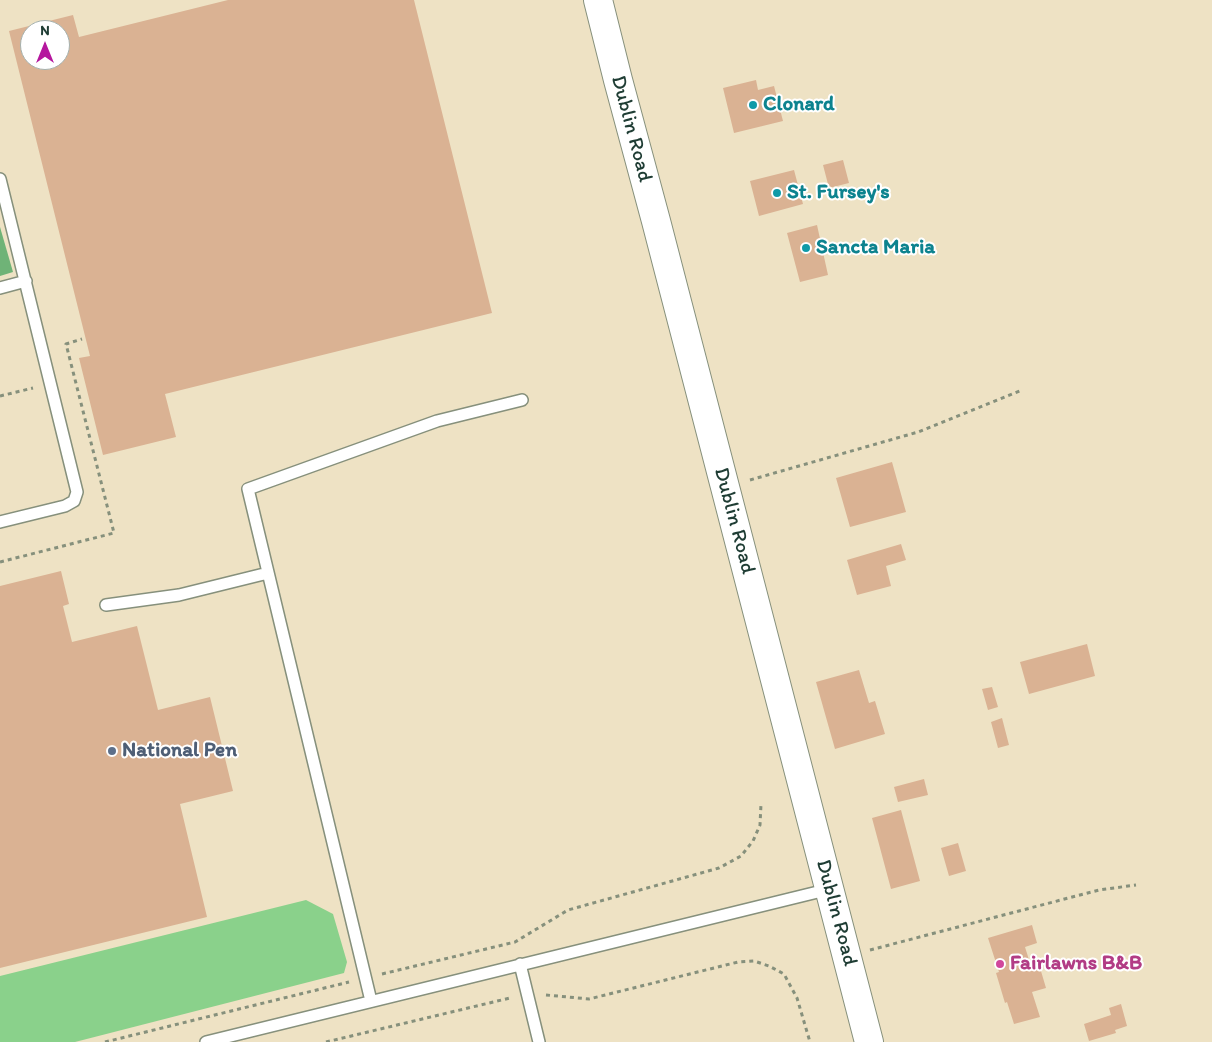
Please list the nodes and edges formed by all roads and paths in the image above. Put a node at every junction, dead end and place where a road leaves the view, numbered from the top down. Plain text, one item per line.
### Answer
1 (598, 0) edge
2 (0, 178) edge
3 (26, 281) junction
4 (0, 288) edge
5 (1022, 390) dead end
6 (522, 400) dead end
7 (725, 487) junction
8 (0, 522) edge
9 (268, 572) junction
10 (106, 605) dead end
11 (760, 804) dead end
12 (1136, 885) dead end
13 (830, 888) junction
14 (848, 956) junction
15 (520, 964) junction
16 (365, 978) junction
17 (527, 994) junction
18 (371, 1001) junction
19 (105, 1042) edge
20 (206, 1042) edge
21 (326, 1042) edge
22 (538, 1042) edge
23 (810, 1042) edge
24 (869, 1042) edge

1 - 7 main road, Dublin Road
2 - 3 lane
3 - 4 lane
3 - 8 lane
5 - 7 path
6 - 9 lane
7 - 13 main road, Dublin Road
9 - 10 lane
9 - 16 lane
11 - 16 path
12 - 14 path
13 - 14 main road, Dublin Road
13 - 15 lane
14 - 24 main road, Dublin Road
15 - 17 lane
15 - 18 lane
16 - 18 lane
16 - 19 path
17 - 21 path
17 - 22 lane
17 - 23 path
18 - 20 lane

